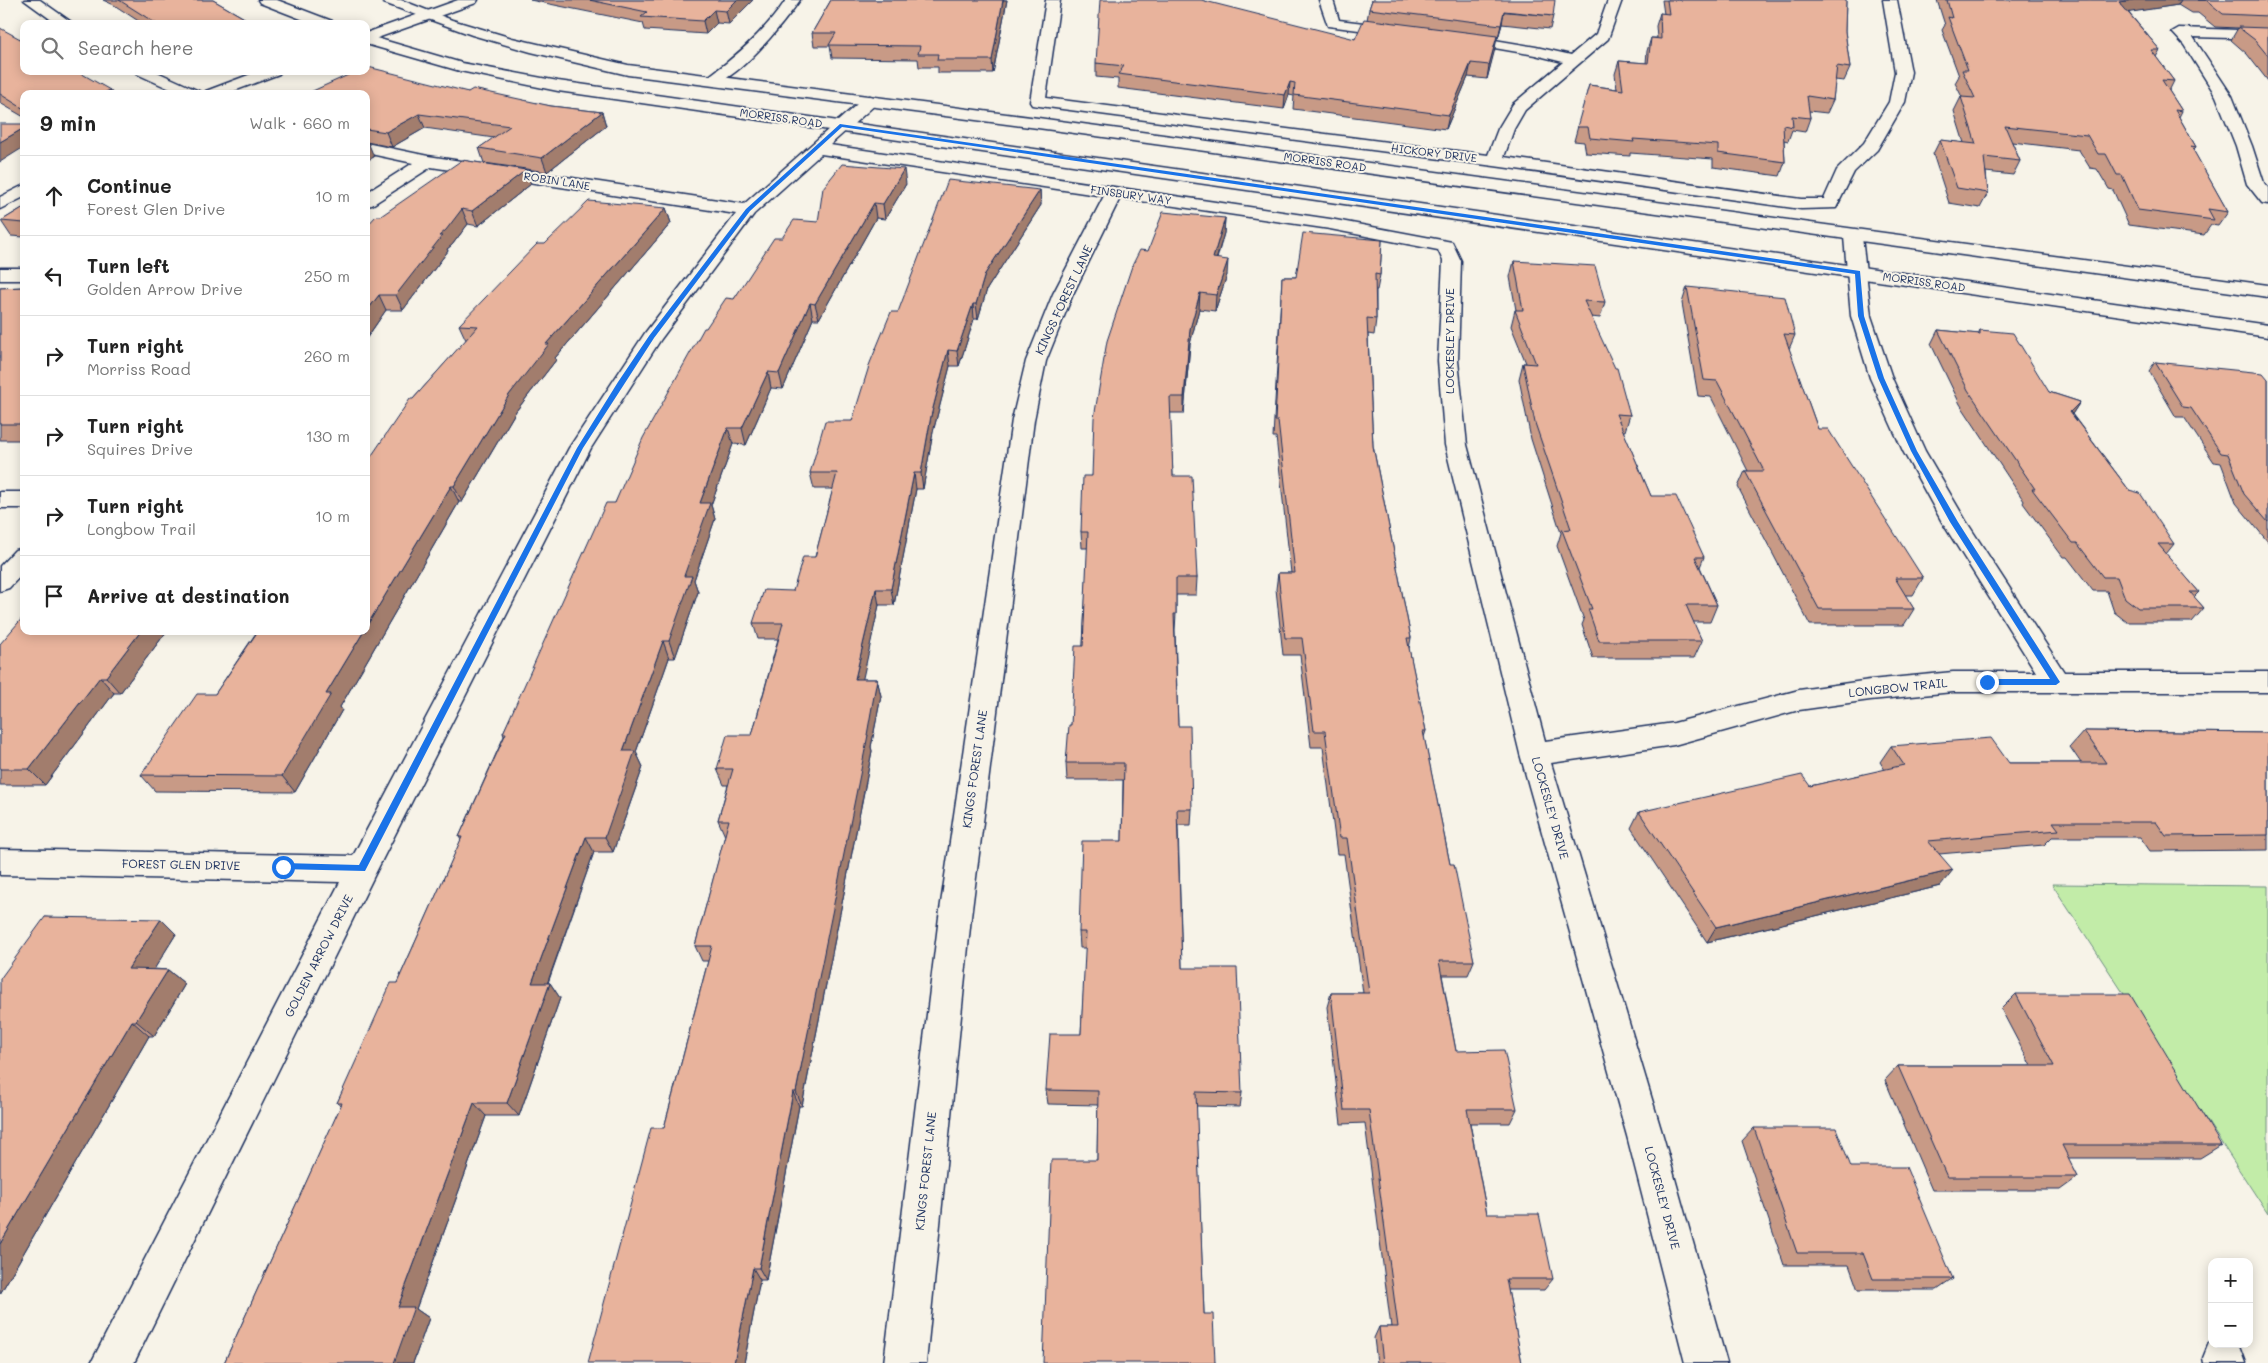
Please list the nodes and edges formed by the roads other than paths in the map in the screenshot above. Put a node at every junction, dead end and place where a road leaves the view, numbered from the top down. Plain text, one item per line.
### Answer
1 (31, 0) edge
2 (266, 0) edge
3 (389, 0) edge
4 (471, 0) edge
5 (793, 0) edge
6 (1053, 0) edge
7 (1326, 0) edge
8 (1615, 0) edge
9 (1890, 0) edge
10 (428, 14) junction
11 (62, 20) edge
12 (318, 20) edge
13 (1407, 32) edge
14 (2268, 35) edge
15 (370, 36) edge
16 (1448, 36) edge
17 (370, 39) edge
18 (1575, 61) junction
19 (151, 75) edge
20 (263, 75) edge
21 (713, 80) junction
22 (185, 90) edge
23 (222, 90) edge
24 (870, 101) junction
25 (840, 126) junction
26 (817, 148) junction
27 (370, 149) edge
28 (428, 161) junction
29 (1494, 161) junction
30 (20, 192) edge
31 (1114, 193) junction
32 (370, 198) edge
33 (2268, 199) edge
34 (0, 204) edge
35 (748, 210) junction
36 (1853, 237) junction
37 (1445, 246) joint
38 (1858, 272) junction
39 (0, 274) edge
40 (20, 274) edge
41 (2268, 290) edge
42 (2268, 331) edge
43 (0, 500) edge
44 (20, 500) edge
45 (20, 560) edge
46 (0, 582) edge
47 (2056, 682) junction
48 (2268, 682) edge
49 (1534, 754) junction
50 (0, 862) edge
51 (362, 869) junction
52 (112, 1363) edge
53 (905, 1363) edge
54 (1706, 1363) edge

1 - 11 street
2 - 12 street
3 - 10 street, MORRISS ROAD
4 - 10 street
5 - 21 street
6 - 29 street, HICKORY DRIVE
7 - 13 street
8 - 18 street
9 - 29 street, HICKORY DRIVE
10 - 15 street
10 - 21 street, MORRISS ROAD
14 - 33 street
16 - 18 street
17 - 25 street, MORRISS ROAD
18 - 29 street
19 - 22 street
20 - 23 street
21 - 24 street, MORRISS ROAD
24 - 25 street, GOLDEN ARROW DRIVE
24 - 36 street, MORRISS ROAD
25 - 26 street, GOLDEN ARROW DRIVE
25 - 38 street, MORRISS ROAD
26 - 31 street, FINSBURY WAY
26 - 35 street, GOLDEN ARROW DRIVE
27 - 28 street, ROBIN LANE
28 - 32 street
28 - 35 street, ROBIN LANE
30 - 34 street
31 - 37 street, FINSBURY WAY
31 - 53 street, KINGS FOREST LANE
35 - 51 street, GOLDEN ARROW DRIVE
36 - 38 street
36 - 41 street, MORRISS ROAD
37 - 49 street, LOCKESLEY DRIVE
38 - 42 street, MORRISS ROAD
38 - 47 street
39 - 40 street
43 - 44 street
45 - 46 street
47 - 48 street, LONGBOW TRAIL
47 - 49 street, LONGBOW TRAIL
49 - 54 street, LOCKESLEY DRIVE
50 - 51 street, FOREST GLEN DRIVE
51 - 52 street, GOLDEN ARROW DRIVE

